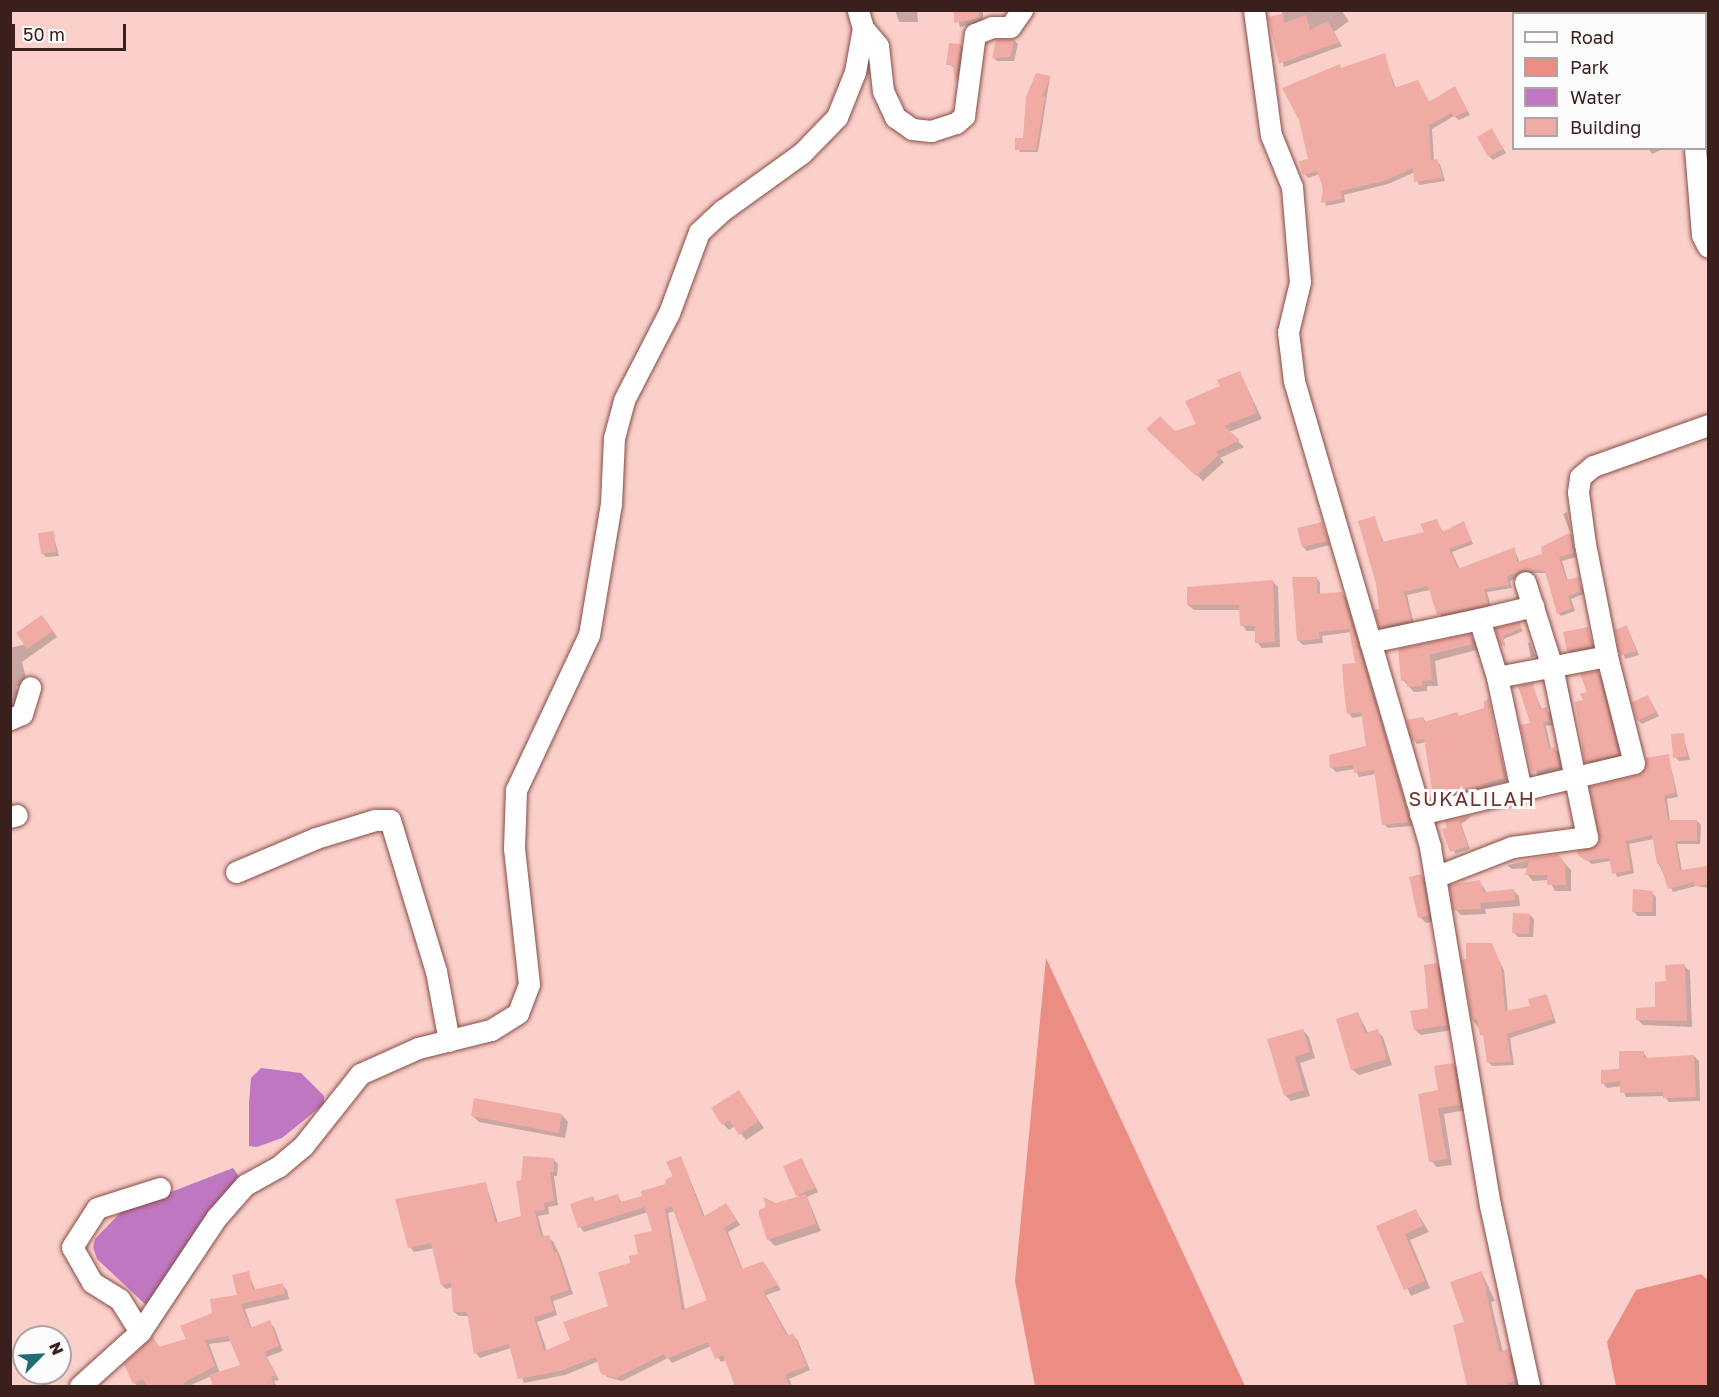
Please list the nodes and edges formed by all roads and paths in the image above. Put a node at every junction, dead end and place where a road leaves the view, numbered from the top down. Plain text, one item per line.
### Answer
1 (1022, 10) edge
2 (1254, 10) edge
3 (861, 19) edge
4 (1695, 150) edge
5 (1708, 247) edge
6 (1708, 425) edge
7 (1525, 582) dead end
8 (1533, 606) junction
9 (1479, 619) junction
10 (1370, 642) junction
11 (1607, 656) junction
12 (1552, 667) junction
13 (1497, 677) junction
14 (30, 687) dead end
15 (10, 719) edge
16 (1576, 779) junction
17 (1521, 790) junction
18 (1420, 814) junction
19 (236, 872) dead end
20 (1435, 877) junction
21 (449, 1041) junction
22 (160, 1188) dead end
23 (140, 1332) junction
24 (80, 1386) edge
25 (1529, 1386) edge

1 - 3 street
2 - 10 street
3 - 21 street
4 - 5 street
6 - 11 street
7 - 8 street
8 - 9 street
8 - 12 street
9 - 10 street
9 - 13 street
10 - 18 street
11 - 12 street
11 - 16 street
12 - 13 street
12 - 16 street
13 - 17 street
14 - 15 street
16 - 17 street
16 - 20 street
17 - 18 street
18 - 20 street
19 - 21 street
20 - 25 street
21 - 23 street
22 - 23 street
23 - 24 street

